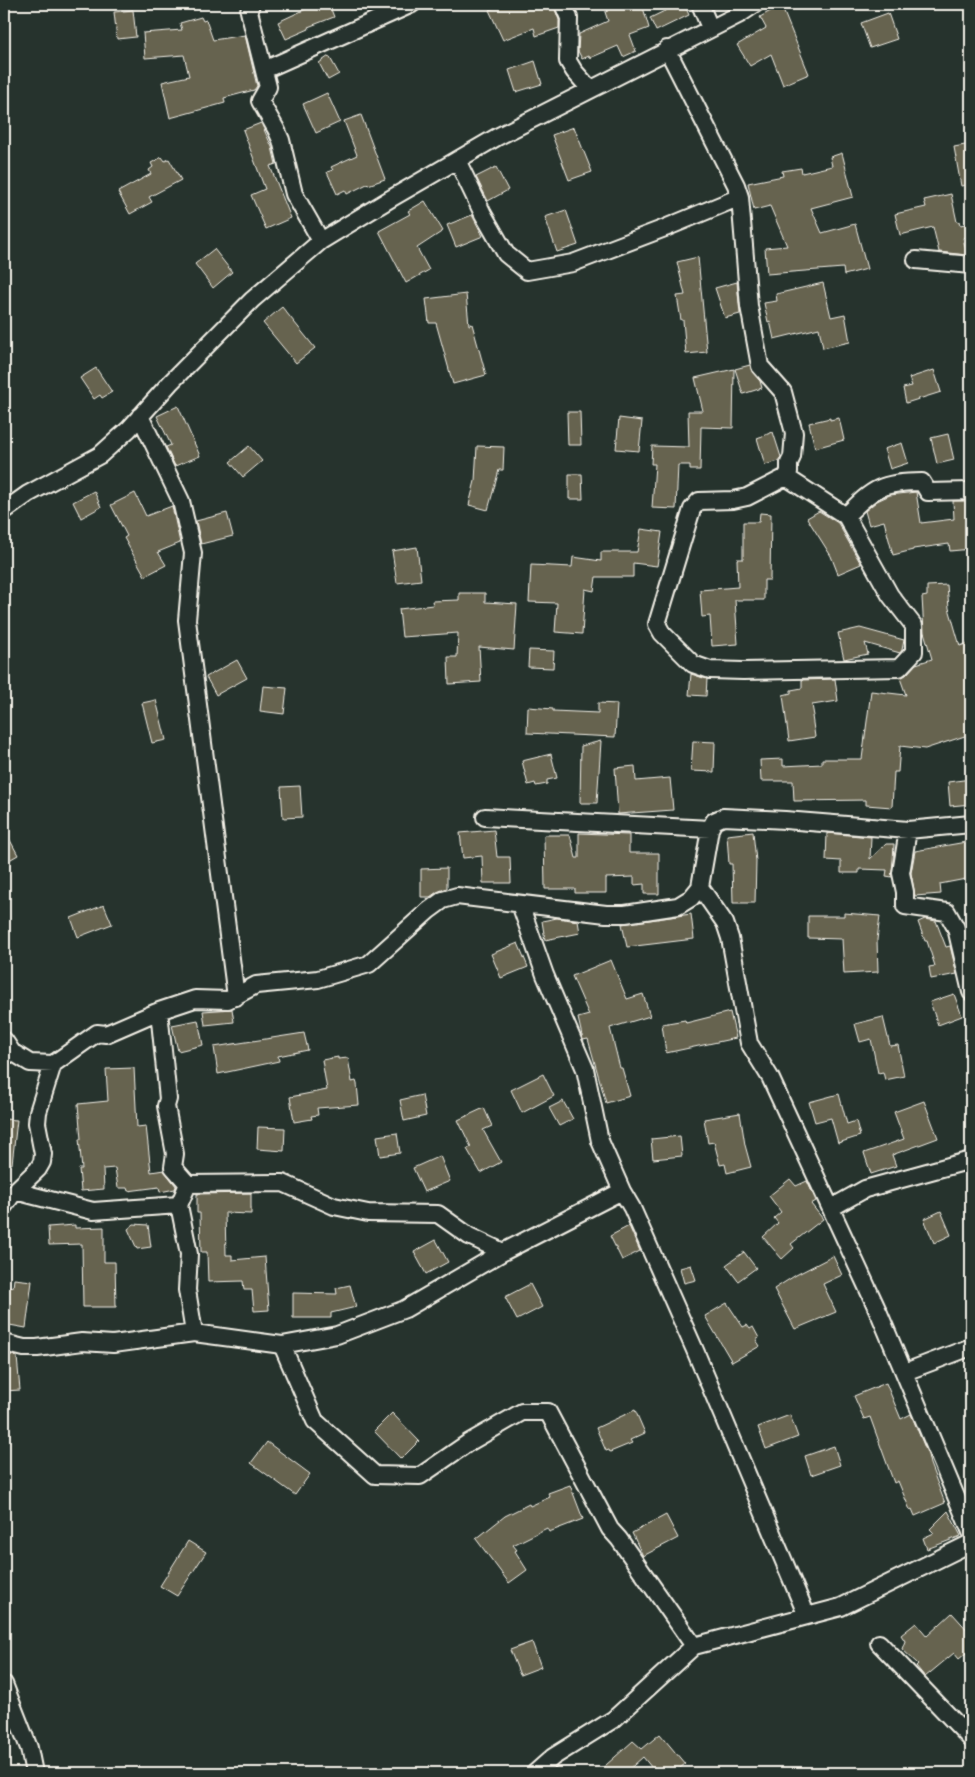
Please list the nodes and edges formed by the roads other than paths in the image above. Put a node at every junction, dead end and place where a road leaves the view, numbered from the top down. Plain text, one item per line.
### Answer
1 (251, 4) edge
2 (412, 4) edge
3 (563, 4) edge
4 (700, 4) edge
5 (755, 4) edge
6 (710, 28) junction
7 (667, 49) junction
8 (264, 70) junction
9 (590, 89) junction
10 (457, 160) junction
11 (740, 197) junction
12 (321, 241) junction
13 (916, 260) dead end
14 (971, 265) edge
15 (140, 416) junction
16 (786, 477) junction
17 (971, 491) edge
18 (4, 511) edge
19 (846, 516) junction
20 (485, 817) dead end
21 (971, 824) edge
22 (710, 829) junction
23 (908, 830) junction
24 (700, 887) junction
25 (520, 904) junction
26 (971, 992) edge
27 (236, 997) junction
28 (159, 1011) junction
29 (4, 1040) edge
30 (53, 1064) junction
31 (971, 1160) edge
32 (188, 1184) junction
33 (15, 1190) junction
34 (622, 1191) junction
35 (179, 1205) junction
36 (4, 1206) edge
37 (830, 1208) junction
38 (504, 1252) junction
39 (194, 1333) junction
40 (4, 1342) edge
41 (282, 1345) junction
42 (971, 1347) edge
43 (905, 1372) junction
44 (971, 1532) edge
45 (971, 1543) edge
46 (806, 1616) junction
47 (879, 1643) dead end
48 (694, 1646) junction
49 (4, 1684) edge
50 (971, 1739) edge
51 (34, 1773) edge
52 (535, 1773) edge

1 - 8 street
2 - 8 street
3 - 9 street
4 - 6 street
5 - 6 street
6 - 7 street
7 - 9 street
7 - 11 street
8 - 12 street
9 - 10 street
10 - 11 street
10 - 12 street
11 - 16 street
12 - 15 street
13 - 14 street
15 - 18 street
15 - 27 street
16 - 19 street
16 - 19 street
17 - 19 street
20 - 22 street
21 - 23 street
22 - 23 street
22 - 24 street
23 - 26 street
24 - 25 street
24 - 37 street
25 - 27 street
25 - 34 street
27 - 28 street
28 - 30 street
28 - 32 street
29 - 30 street
30 - 33 street
31 - 37 street
32 - 35 street
32 - 38 street
33 - 35 street
33 - 36 street
34 - 38 street
34 - 46 street
35 - 39 street
37 - 43 street
38 - 41 street
39 - 40 street
39 - 41 street
41 - 48 street
42 - 43 street
43 - 44 street
45 - 46 street
46 - 48 street
47 - 50 street
48 - 52 street
49 - 51 street

